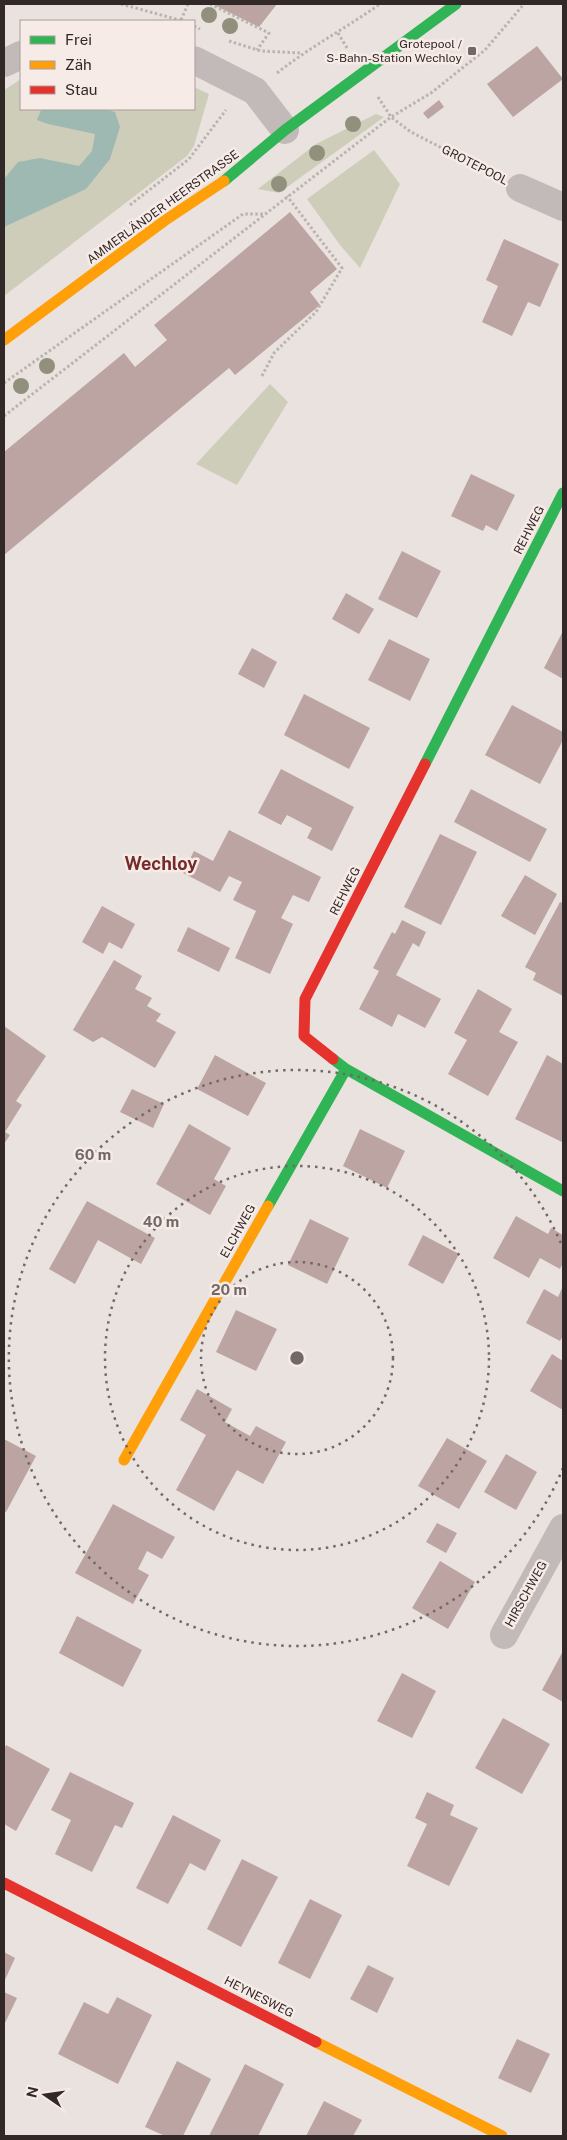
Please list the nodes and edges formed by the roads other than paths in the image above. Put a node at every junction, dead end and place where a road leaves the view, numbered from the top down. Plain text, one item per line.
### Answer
1 (456, 4) edge
2 (20, 55) edge
3 (195, 61) edge
4 (4, 64) edge
5 (285, 130) junction
6 (520, 188) road end
7 (563, 207) edge
8 (4, 340) edge
9 (563, 493) edge
10 (346, 1069) junction
11 (563, 1191) edge
12 (124, 1460) dead end
13 (563, 1528) edge
14 (504, 1635) dead end
15 (4, 1883) edge
16 (502, 2136) edge

1 - 5 street, AMMERLÄNDER HEERSTRASSE
2 - 4 street
3 - 5 street
5 - 8 street, AMMERLÄNDER HEERSTRASSE
6 - 7 street, GROTEPOOL
9 - 10 street, REHWEG
10 - 11 street, REHWEG
10 - 12 street, ELCHWEG
13 - 14 street, HIRSCHWEG
15 - 16 street, HEYNESWEG

